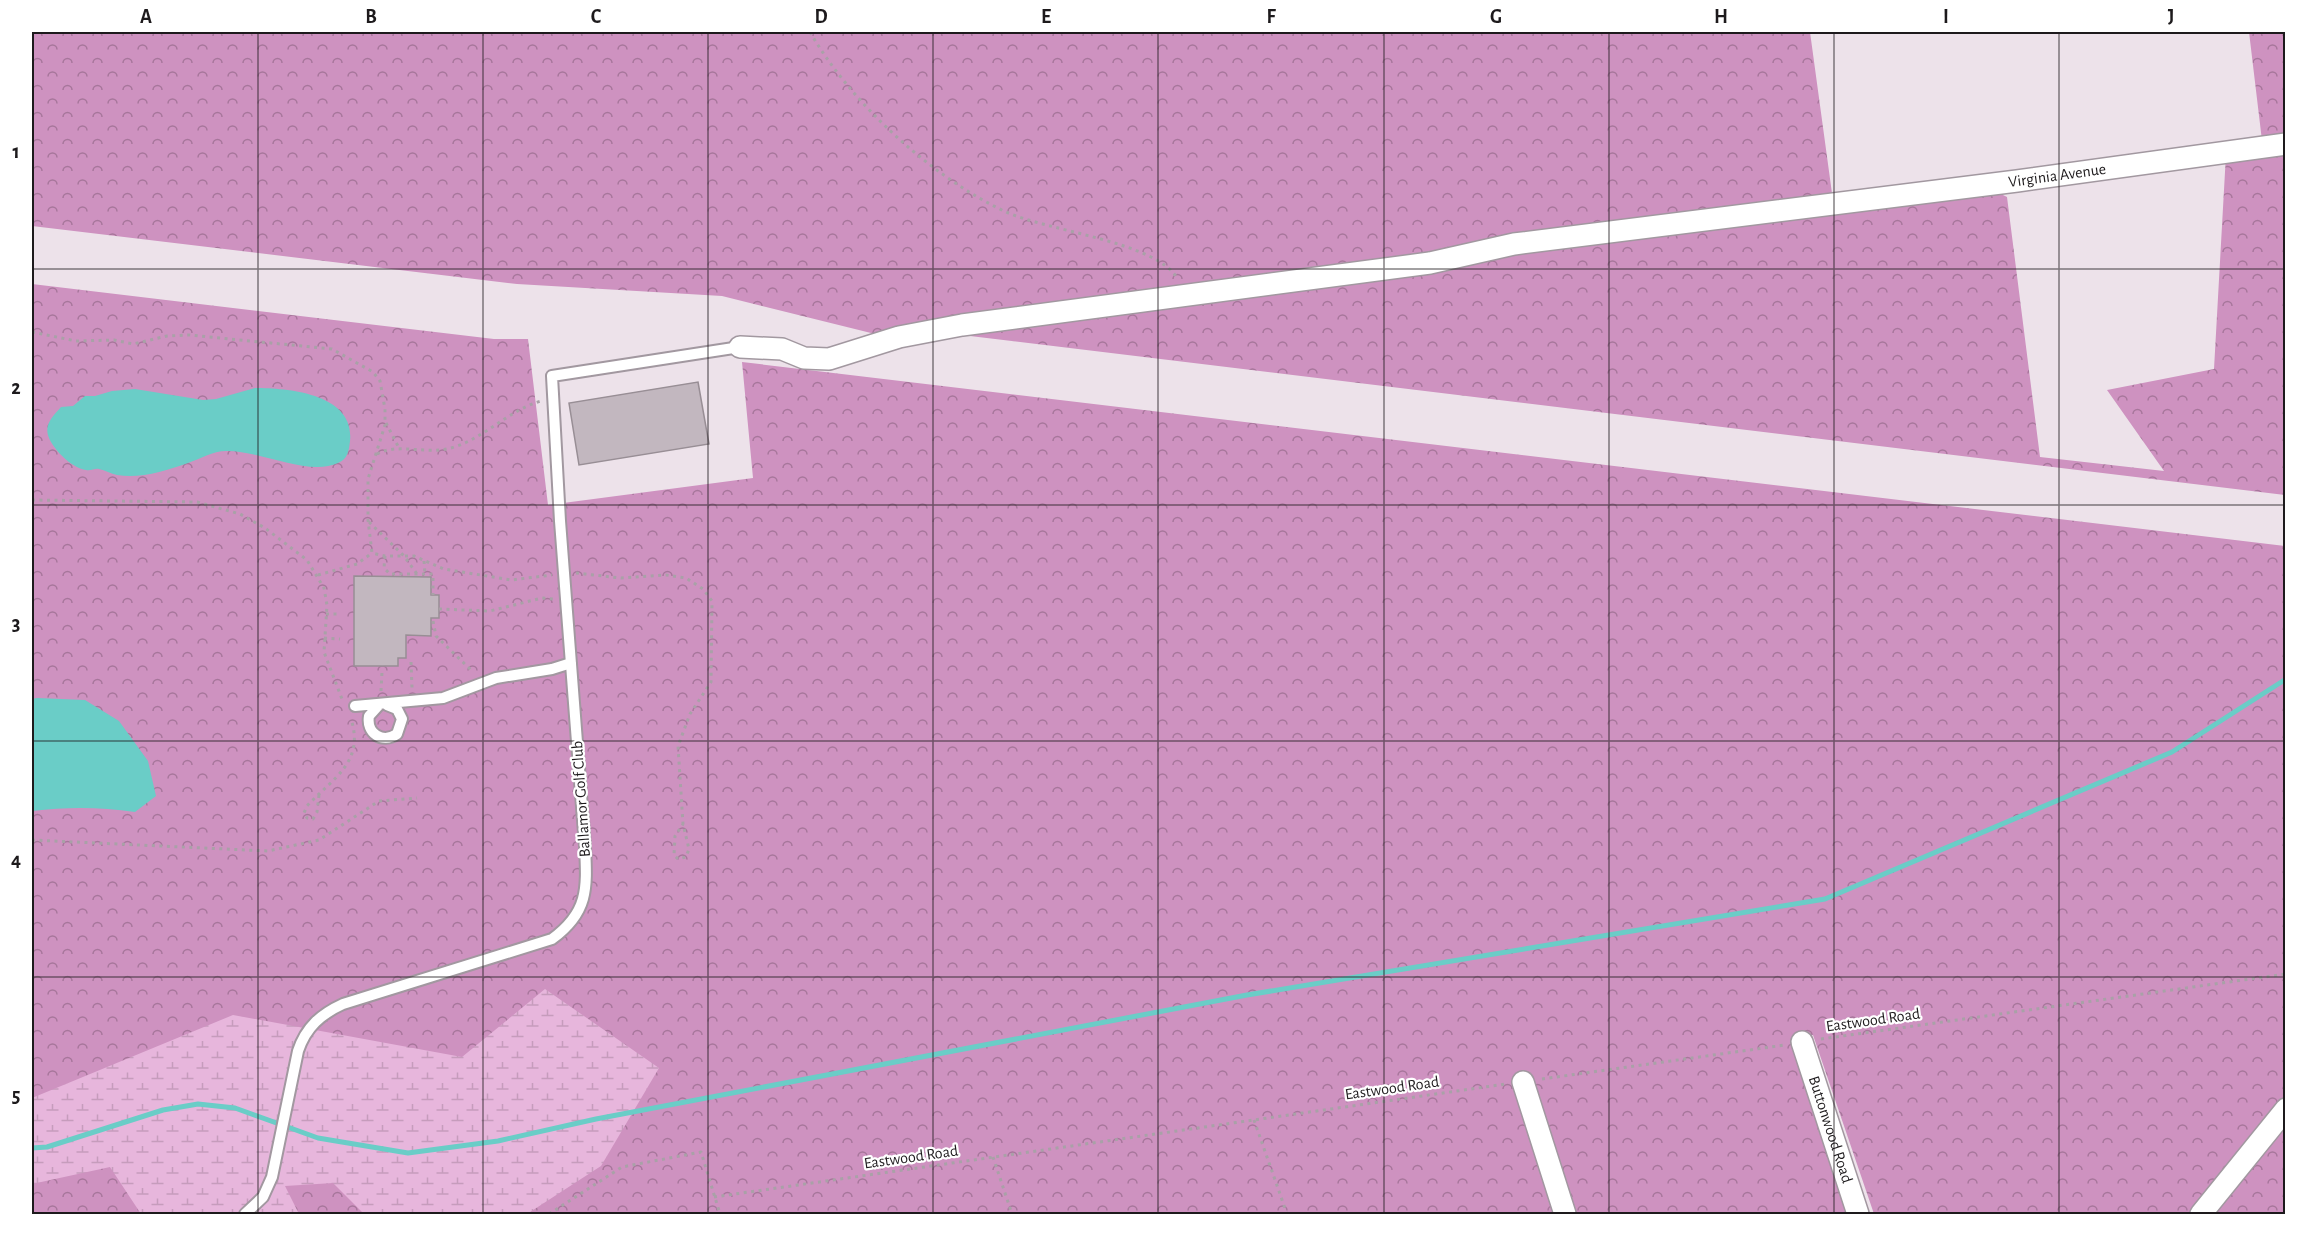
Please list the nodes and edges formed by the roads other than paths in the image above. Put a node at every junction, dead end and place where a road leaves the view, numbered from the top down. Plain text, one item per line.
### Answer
1 (2286, 144) edge
2 (740, 347) joint
3 (571, 663) junction
4 (350, 708) road end
5 (1802, 1042) road end
6 (1523, 1082) road end
7 (2286, 1109) edge
8 (245, 1215) edge
9 (1565, 1215) edge
10 (1858, 1215) edge
11 (2201, 1215) edge

1 - 2 street, Virginia Avenue
2 - 3 lane, Ballamor Golf Club
3 - 4 lane
3 - 8 lane, Ballamor Golf Club
5 - 10 street, Buttonwood Road
6 - 9 street
7 - 11 street

